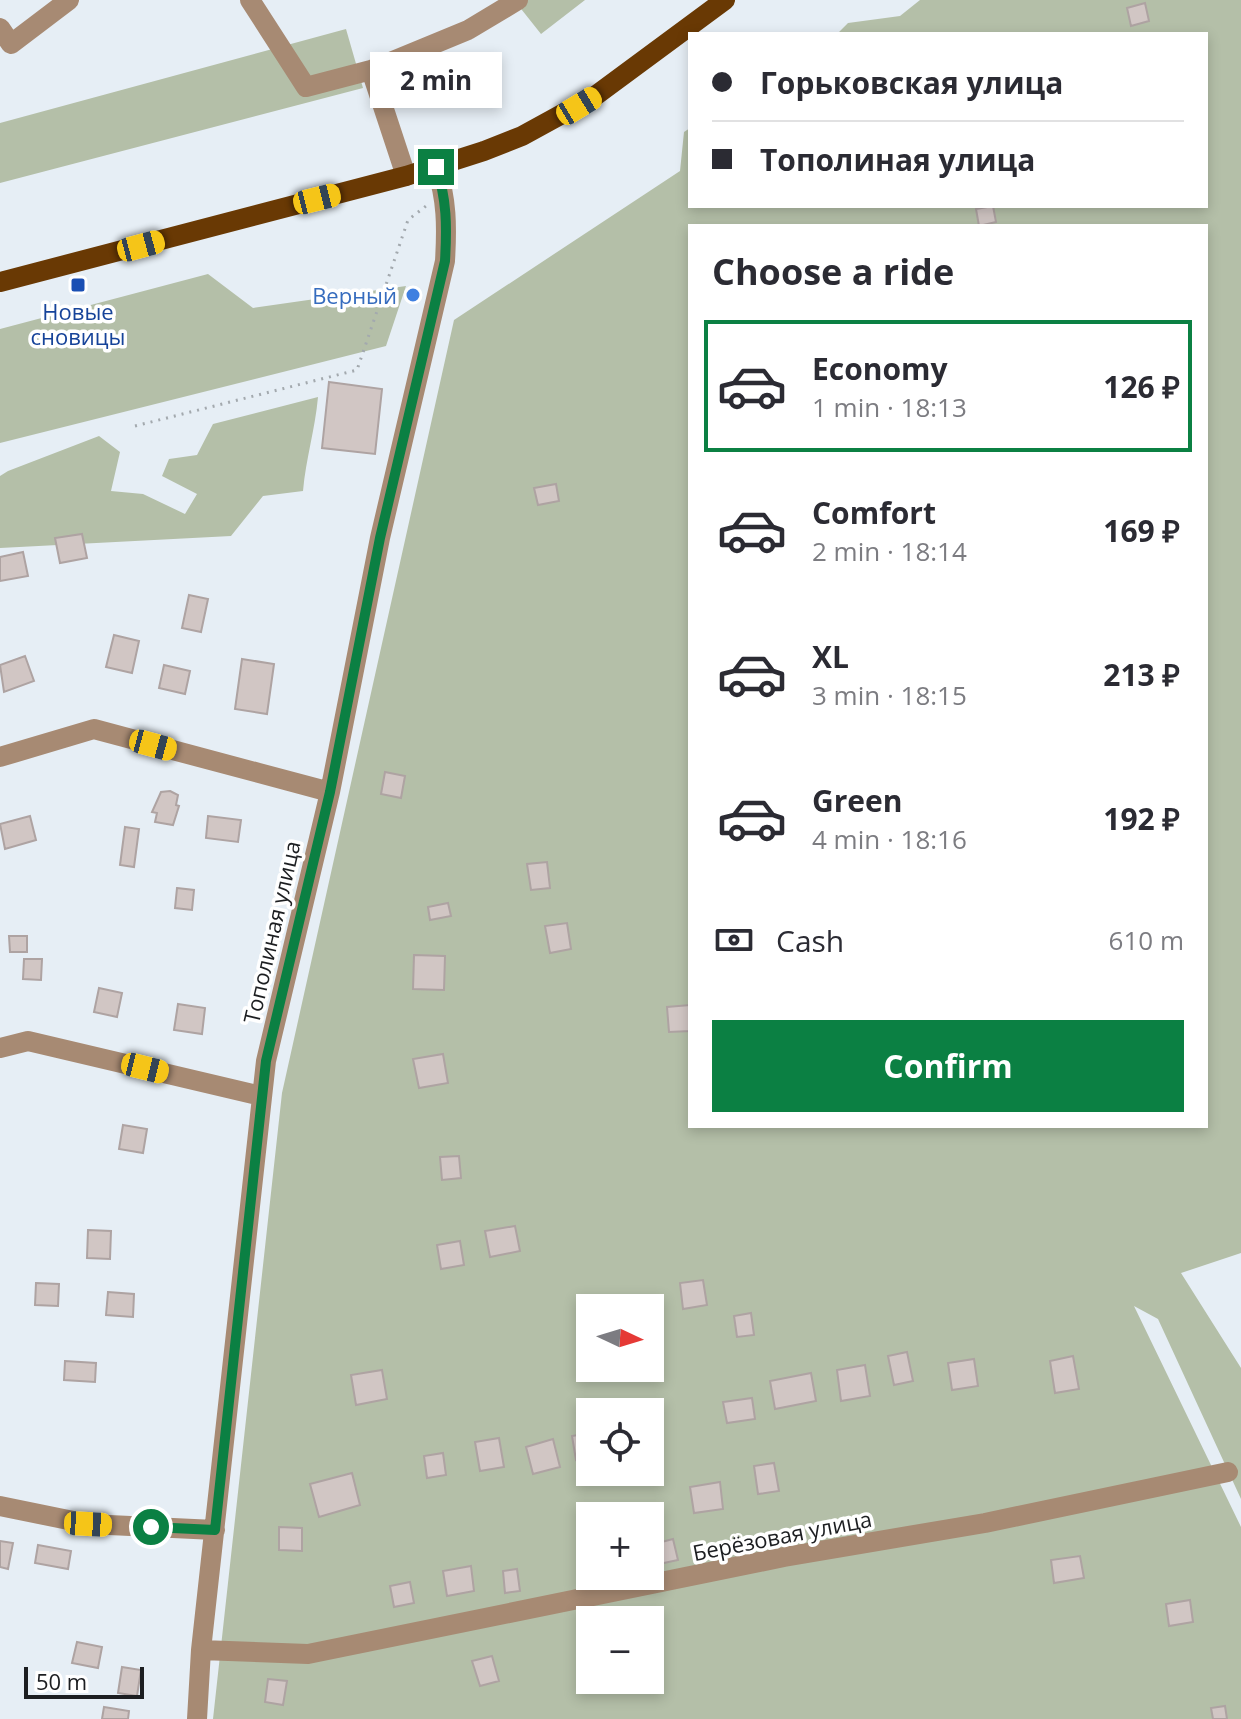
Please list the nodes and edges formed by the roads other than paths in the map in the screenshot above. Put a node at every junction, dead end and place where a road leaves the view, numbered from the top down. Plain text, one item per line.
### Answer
1 (69, 0) edge
2 (250, 0) edge
3 (725, 0) edge
4 (509, 3) edge
5 (0, 28) edge
6 (371, 70) junction
7 (436, 167) junction
8 (406, 176) junction
9 (0, 282) edge
10 (0, 757) edge
11 (330, 792) junction
12 (0, 1048) edge
13 (261, 1096) junction
14 (1228, 1472) dead end
15 (0, 1506) edge
16 (215, 1530) junction
17 (201, 1650) junction
18 (197, 1719) edge

1 - 5 street
2 - 6 street
3 - 7 main road
4 - 6 street
6 - 8 street
7 - 8 main road
7 - 11 street, Тополиная улица
8 - 9 main road
10 - 11 street
11 - 13 street, Тополиная улица
12 - 13 street
13 - 16 street, Тополиная улица
14 - 17 street, Берёзовая улица
15 - 16 street
16 - 17 street, Тополиная улица
17 - 18 street, Тополиная улица

